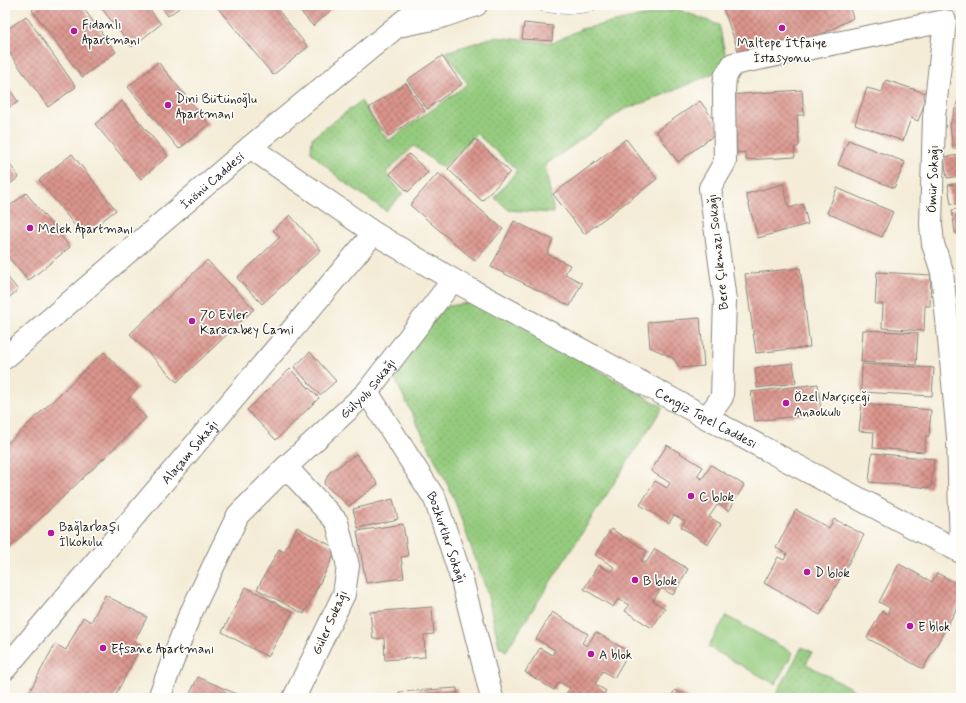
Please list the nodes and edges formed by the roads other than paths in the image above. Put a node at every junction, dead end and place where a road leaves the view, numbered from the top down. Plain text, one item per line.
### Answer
1 (423, 5) edge
2 (476, 5) edge
3 (544, 5) edge
4 (590, 5) edge
5 (398, 26) junction
6 (733, 64) joint
7 (250, 147) junction
8 (374, 233) junction
9 (453, 280) junction
10 (5, 358) edge
11 (367, 392) junction
12 (707, 418) junction
13 (286, 466) junction
14 (961, 552) edge
15 (5, 669) edge
16 (158, 698) edge
17 (294, 698) edge
18 (492, 698) edge

1 - 5 main road, İnönü Caddesi
2 - 5 main road
3 - 4 lane
5 - 7 main road, İnönü Caddesi
6 - 12 main road, Bere Çıkmazı Sokağı
6 - 14 main road, Ömür Sokağı
7 - 8 main road
7 - 10 main road, İnönü Caddesi
8 - 9 main road
8 - 15 main road, Alaçam Sokağı
9 - 11 main road, Gülyolu Sokağı
9 - 12 main road, Cengiz Topel Caddesi
11 - 13 main road, Gülyolu Sokağı
11 - 18 main road, Bozkurtlar Sokağı
12 - 14 main road, Cengiz Topel Caddesi
13 - 16 main road, Gülyolu Sokağı
13 - 17 main road, Güler Sokağı

